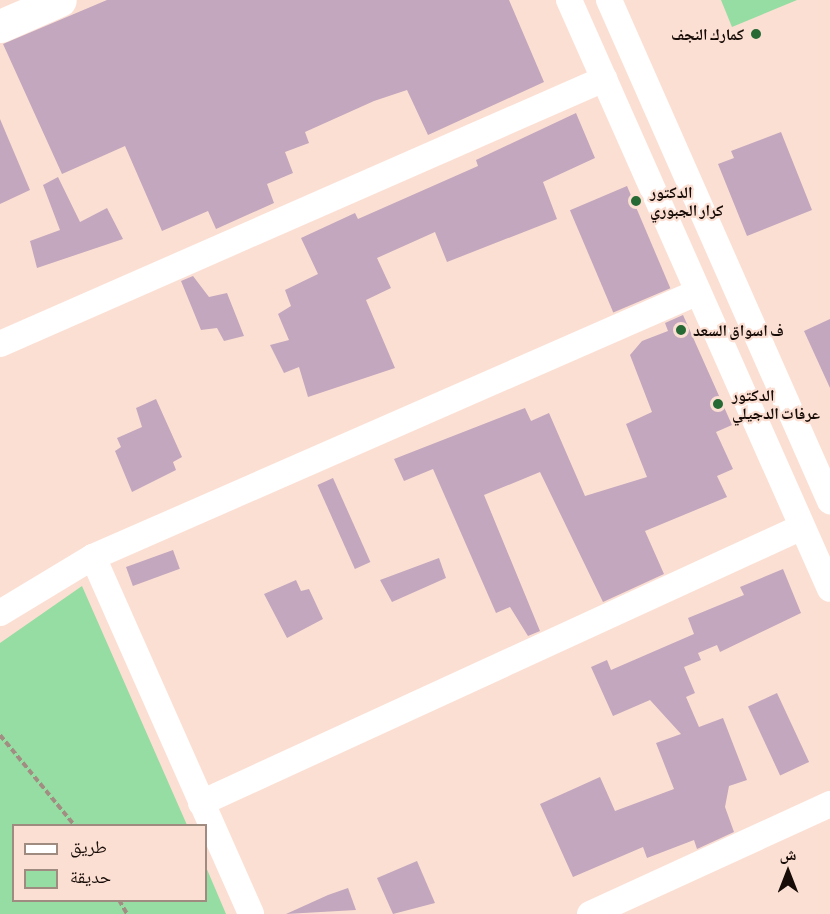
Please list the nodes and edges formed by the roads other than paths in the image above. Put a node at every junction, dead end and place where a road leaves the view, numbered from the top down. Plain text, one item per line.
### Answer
1 (60, 0) edge
2 (569, 0) edge
3 (609, 0) edge
4 (0, 26) edge
5 (604, 79) junction
6 (698, 292) junction
7 (0, 344) edge
8 (799, 432) junction
9 (766, 448) junction
10 (830, 501) edge
11 (802, 527) junction
12 (93, 557) junction
13 (830, 588) edge
14 (0, 613) edge
15 (201, 803) junction
16 (830, 804) edge
17 (251, 914) edge
18 (590, 914) edge

1 - 4 main road
2 - 5 street
3 - 8 street
5 - 6 street
5 - 7 street
6 - 9 street
6 - 12 street
8 - 9 street
8 - 10 street
9 - 11 street
11 - 13 street
11 - 15 street
12 - 14 street
12 - 15 street
15 - 17 street
16 - 18 street

